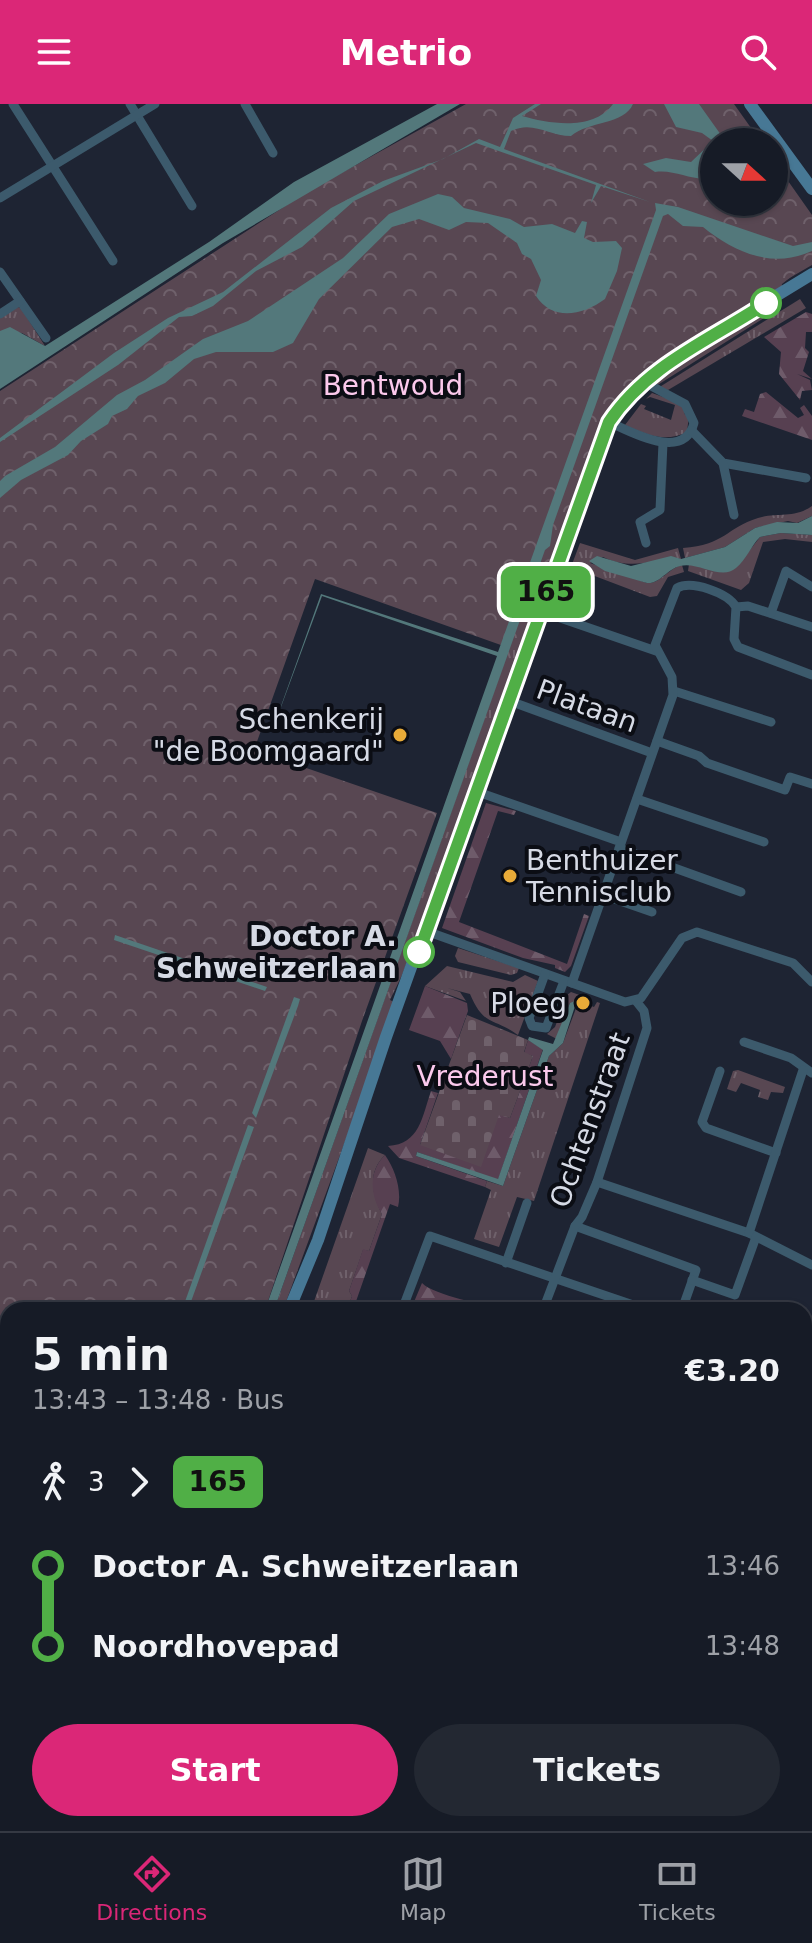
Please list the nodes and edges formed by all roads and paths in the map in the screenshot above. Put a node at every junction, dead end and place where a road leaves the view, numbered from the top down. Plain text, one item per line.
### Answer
1 (13, 104) edge
2 (130, 104) edge
3 (155, 104) edge
4 (245, 104) edge
5 (750, 104) edge
6 (137, 115) junction
7 (273, 153) dead end
8 (52, 166) junction
9 (812, 189) edge
10 (0, 198) edge
11 (192, 206) dead end
12 (113, 261) dead end
13 (0, 272) edge
14 (812, 274) edge
15 (20, 301) junction
16 (0, 314) edge
17 (46, 338) dead end
18 (642, 381) junction
19 (609, 422) junction
20 (692, 431) junction
21 (663, 443) junction
22 (723, 463) junction
23 (806, 478) dead end
24 (734, 515) dead end
25 (646, 543) dead end
26 (812, 587) edge
27 (736, 607) junction
28 (540, 611) junction
29 (771, 613) junction
30 (812, 627) edge
31 (656, 651) junction
32 (812, 675) edge
33 (674, 691) junction
34 (507, 700) junction
35 (771, 722) dead end
36 (657, 741) junction
37 (652, 753) junction
38 (812, 784) edge
39 (475, 791) junction
40 (637, 799) junction
41 (764, 842) dead end
42 (620, 845) junction
43 (741, 892) dead end
44 (603, 895) junction
45 (652, 912) dead end
46 (426, 931) junction
47 (545, 974) junction
48 (568, 982) junction
49 (812, 982) edge
50 (636, 1001) junction
51 (744, 1042) dead end
52 (720, 1071) dead end
53 (808, 1071) edge
54 (776, 1153) junction
55 (597, 1182) junction
56 (527, 1203) dead end
57 (575, 1226) junction
58 (752, 1235) junction
59 (506, 1263) junction
60 (812, 1265) edge
61 (694, 1275) junction
62 (554, 1280) junction
63 (292, 1302) edge
64 (405, 1302) edge
65 (546, 1302) edge
66 (627, 1302) edge
67 (685, 1302) edge

1 - 8 street
2 - 6 street
3 - 6 street
4 - 7 street
5 - 9 main road
6 - 8 street
6 - 11 street
8 - 10 street
8 - 12 street
13 - 15 street
14 - 18 main road
15 - 16 street
15 - 17 street
18 - 19 main road
18 - 20 street
19 - 21 street
19 - 28 main road
20 - 21 street
20 - 22 street
21 - 25 street
22 - 23 street
22 - 24 street
26 - 29 street
27 - 29 street
27 - 31 street
27 - 32 street
28 - 31 street
28 - 34 main road
29 - 30 street
31 - 33 street
33 - 35 street
33 - 36 street
34 - 37 street, Plataan
34 - 39 main road
36 - 37 street
36 - 38 street
37 - 40 street
39 - 42 street
39 - 46 main road
40 - 41 street
40 - 42 street
42 - 43 street
42 - 44 street
44 - 45 street
44 - 48 street
46 - 47 street
46 - 63 main road
47 - 48 street
47 - 48 street
48 - 50 street
49 - 50 street
50 - 55 street, Ochtenstraat
51 - 53 street
52 - 54 street
53 - 54 street
54 - 58 street
55 - 57 street, Ochtenstraat
55 - 58 street
56 - 59 street
57 - 61 street, Ochtenstraat
57 - 62 street
58 - 60 street
58 - 61 street, Ochtenstraat
59 - 62 street
59 - 64 street
61 - 67 street
62 - 65 street
62 - 66 street

